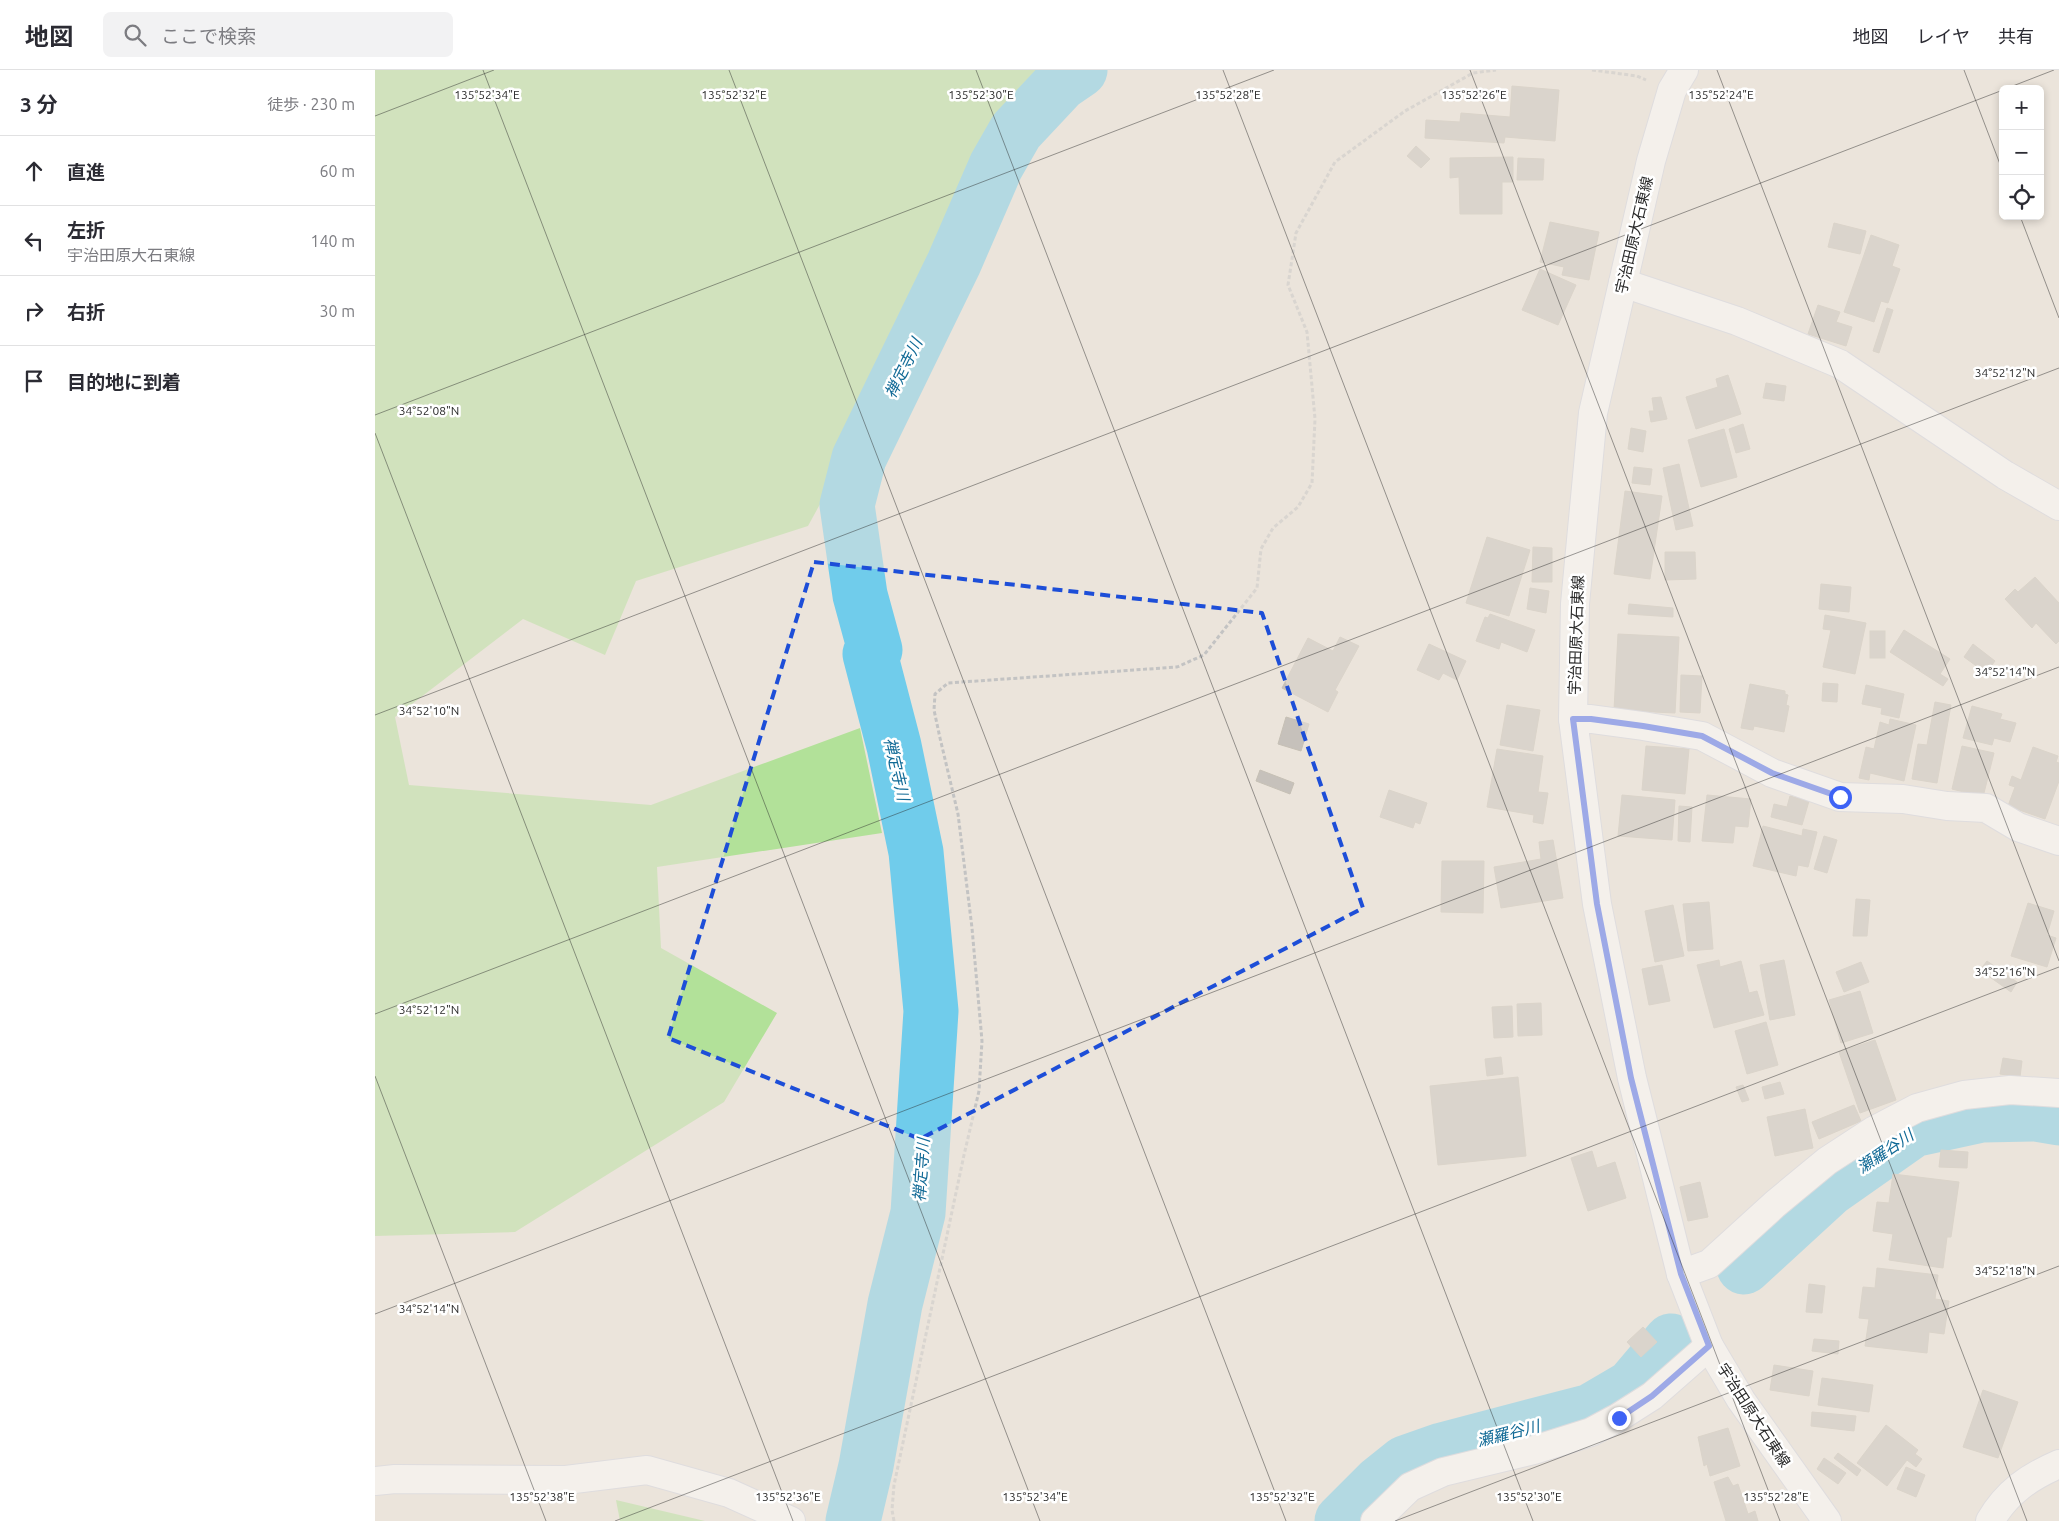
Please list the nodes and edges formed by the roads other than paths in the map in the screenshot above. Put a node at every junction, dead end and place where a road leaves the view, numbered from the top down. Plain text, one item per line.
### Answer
1 (1678, 80) edge
2 (1623, 283) junction
3 (2059, 506) edge
4 (1573, 719) junction
5 (2059, 841) edge
6 (2059, 1093) edge
7 (1681, 1274) junction
8 (1709, 1346) junction
9 (2059, 1464) edge
10 (375, 1481) edge
11 (791, 1521) edge
12 (1375, 1521) edge
13 (1827, 1521) edge
14 (1990, 1521) edge

1 - 2 street, 宇治田原大石東線
2 - 3 street
2 - 4 street, 宇治田原大石東線
4 - 5 street
4 - 7 street, 宇治田原大石東線
6 - 7 street
7 - 8 street, 宇治田原大石東線
8 - 12 street
8 - 13 street, 宇治田原大石東線
9 - 14 street
10 - 11 street

